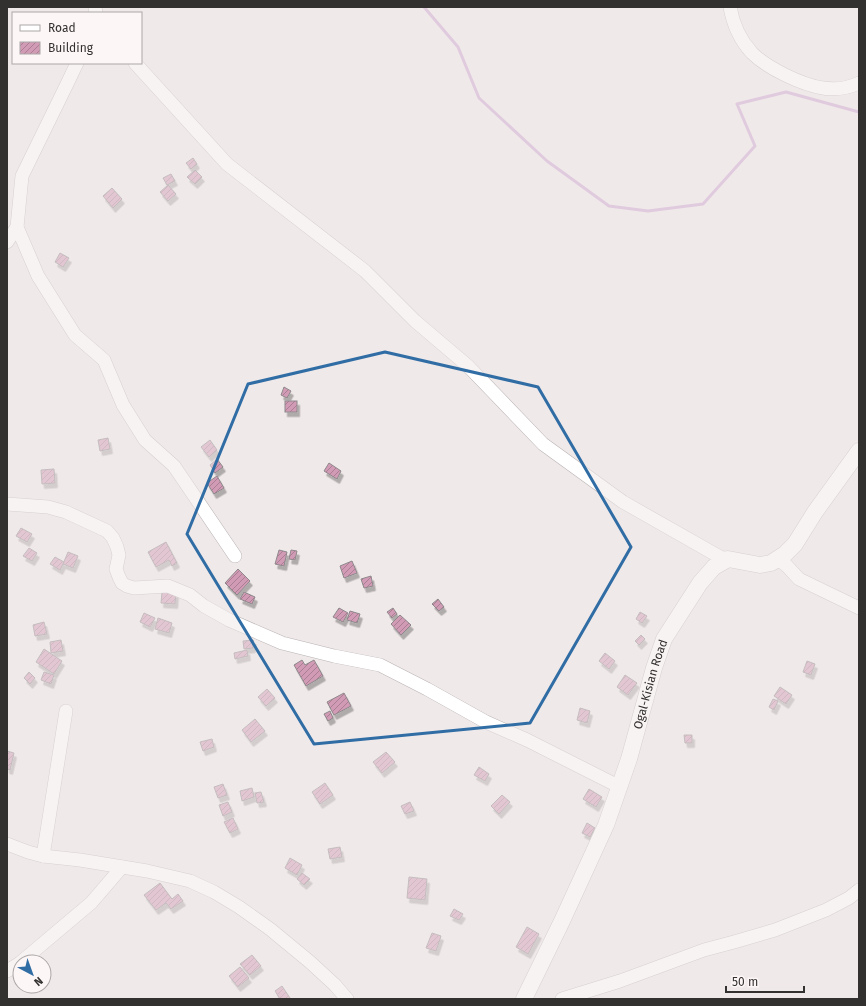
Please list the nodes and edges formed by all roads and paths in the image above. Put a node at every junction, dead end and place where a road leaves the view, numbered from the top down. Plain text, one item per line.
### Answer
1 (730, 7) edge
2 (77, 64) edge
3 (136, 64) edge
4 (859, 83) edge
5 (17, 227) junction
6 (7, 242) edge
7 (859, 451) edge
8 (7, 504) edge
9 (235, 556) dead end
10 (728, 559) junction
11 (776, 559) junction
12 (859, 608) edge
13 (66, 711) dead end
14 (620, 787) junction
15 (7, 844) edge
16 (43, 856) junction
17 (122, 867) junction
18 (859, 890) edge
19 (32, 954) edge
20 (347, 999) edge
21 (524, 999) edge
22 (562, 999) edge

1 - 4 street
2 - 5 street
3 - 10 street
5 - 6 street
5 - 9 street
7 - 11 main road
8 - 14 street
10 - 11 main road
10 - 14 main road, Ogal-Kisian Road
11 - 12 street
13 - 16 street
14 - 21 main road, Ogal-Kisian Road
15 - 16 street
16 - 17 street
17 - 19 street
17 - 20 street
18 - 22 street

